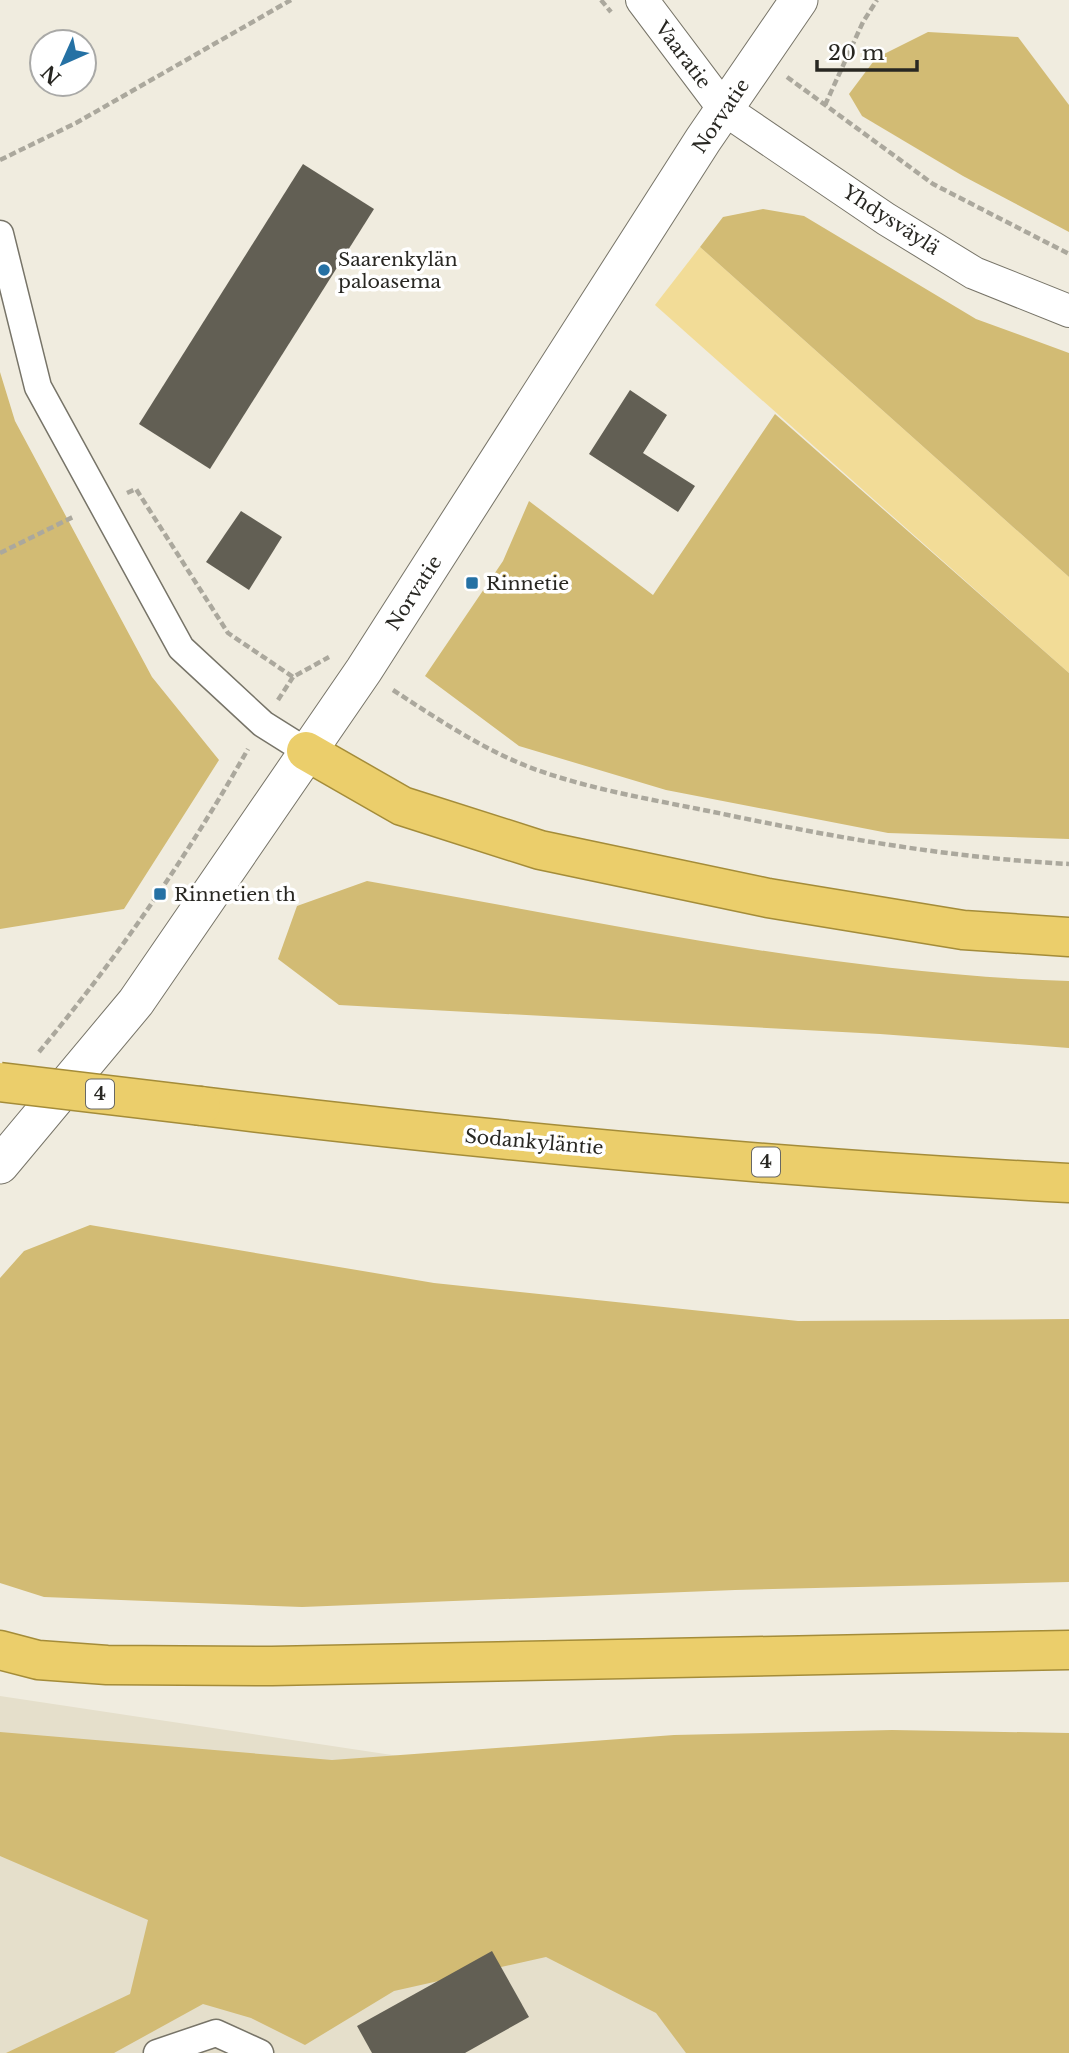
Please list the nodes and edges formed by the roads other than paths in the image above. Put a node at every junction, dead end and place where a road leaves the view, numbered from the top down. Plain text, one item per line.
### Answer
1 (642, 0) edge
2 (799, 0) edge
3 (724, 109) junction
4 (0, 234) edge
5 (1069, 311) edge
6 (306, 751) junction
7 (1069, 937) edge
8 (15, 1072) edge
9 (0, 1166) edge
10 (1069, 1183) edge
11 (0, 1650) edge
12 (1069, 1650) edge
13 (156, 2053) edge
14 (260, 2053) edge

1 - 3 street, Vaaratie
2 - 3 main road, Norvatie
3 - 5 street, Yhdysväylä
3 - 6 main road, Norvatie
4 - 6 street
6 - 7 highway
6 - 9 main road, Norvatie
8 - 10 highway, Sodankyläntie / 4, bridge
11 - 12 highway
13 - 14 street

